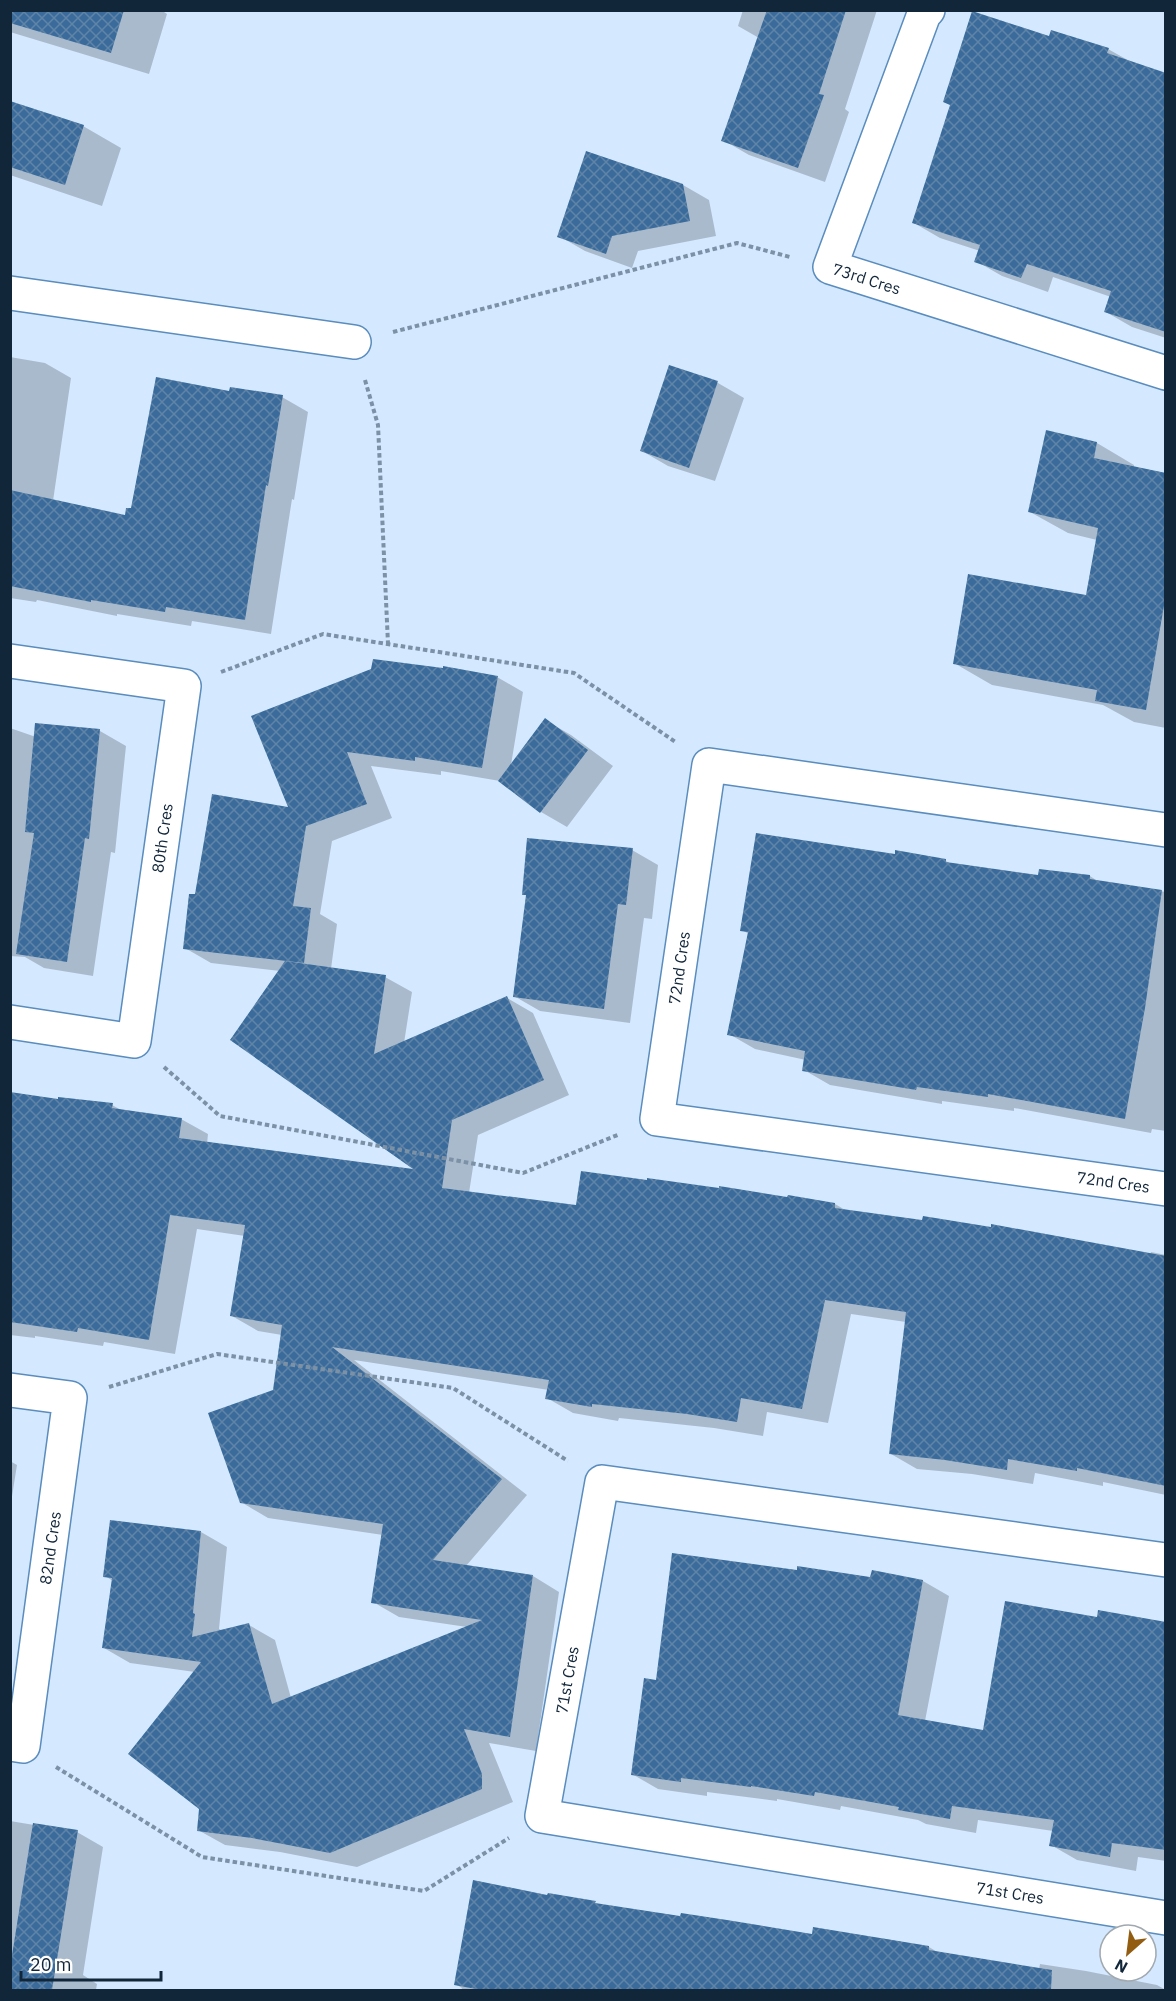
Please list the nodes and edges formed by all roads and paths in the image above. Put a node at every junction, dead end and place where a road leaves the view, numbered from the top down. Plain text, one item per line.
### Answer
1 (928, 10) edge
2 (830, 267) junction
3 (10, 293) edge
4 (354, 342) junction
5 (1166, 373) edge
6 (388, 644) junction
7 (10, 661) edge
8 (184, 686) junction
9 (709, 765) junction
10 (1166, 830) edge
11 (10, 1022) edge
12 (134, 1041) junction
13 (657, 1119) junction
14 (1166, 1189) edge
15 (10, 1390) edge
16 (70, 1398) junction
17 (602, 1482) junction
18 (1166, 1560) edge
19 (16, 1745) edge
20 (542, 1816) junction
21 (1166, 1918) edge

1 - 2 street, 73rd Cres
2 - 4 path
2 - 5 street, 73rd Cres
3 - 4 street
4 - 6 path
6 - 8 path
6 - 9 path
7 - 8 street
8 - 12 street, 80th Cres
9 - 10 street
9 - 13 street, 72nd Cres
11 - 12 street
12 - 13 path
13 - 14 street, 72nd Cres
15 - 16 street
16 - 17 path
16 - 19 street, 82nd Cres
17 - 18 street
17 - 20 street, 71st Cres
19 - 20 path
20 - 21 street, 71st Cres

